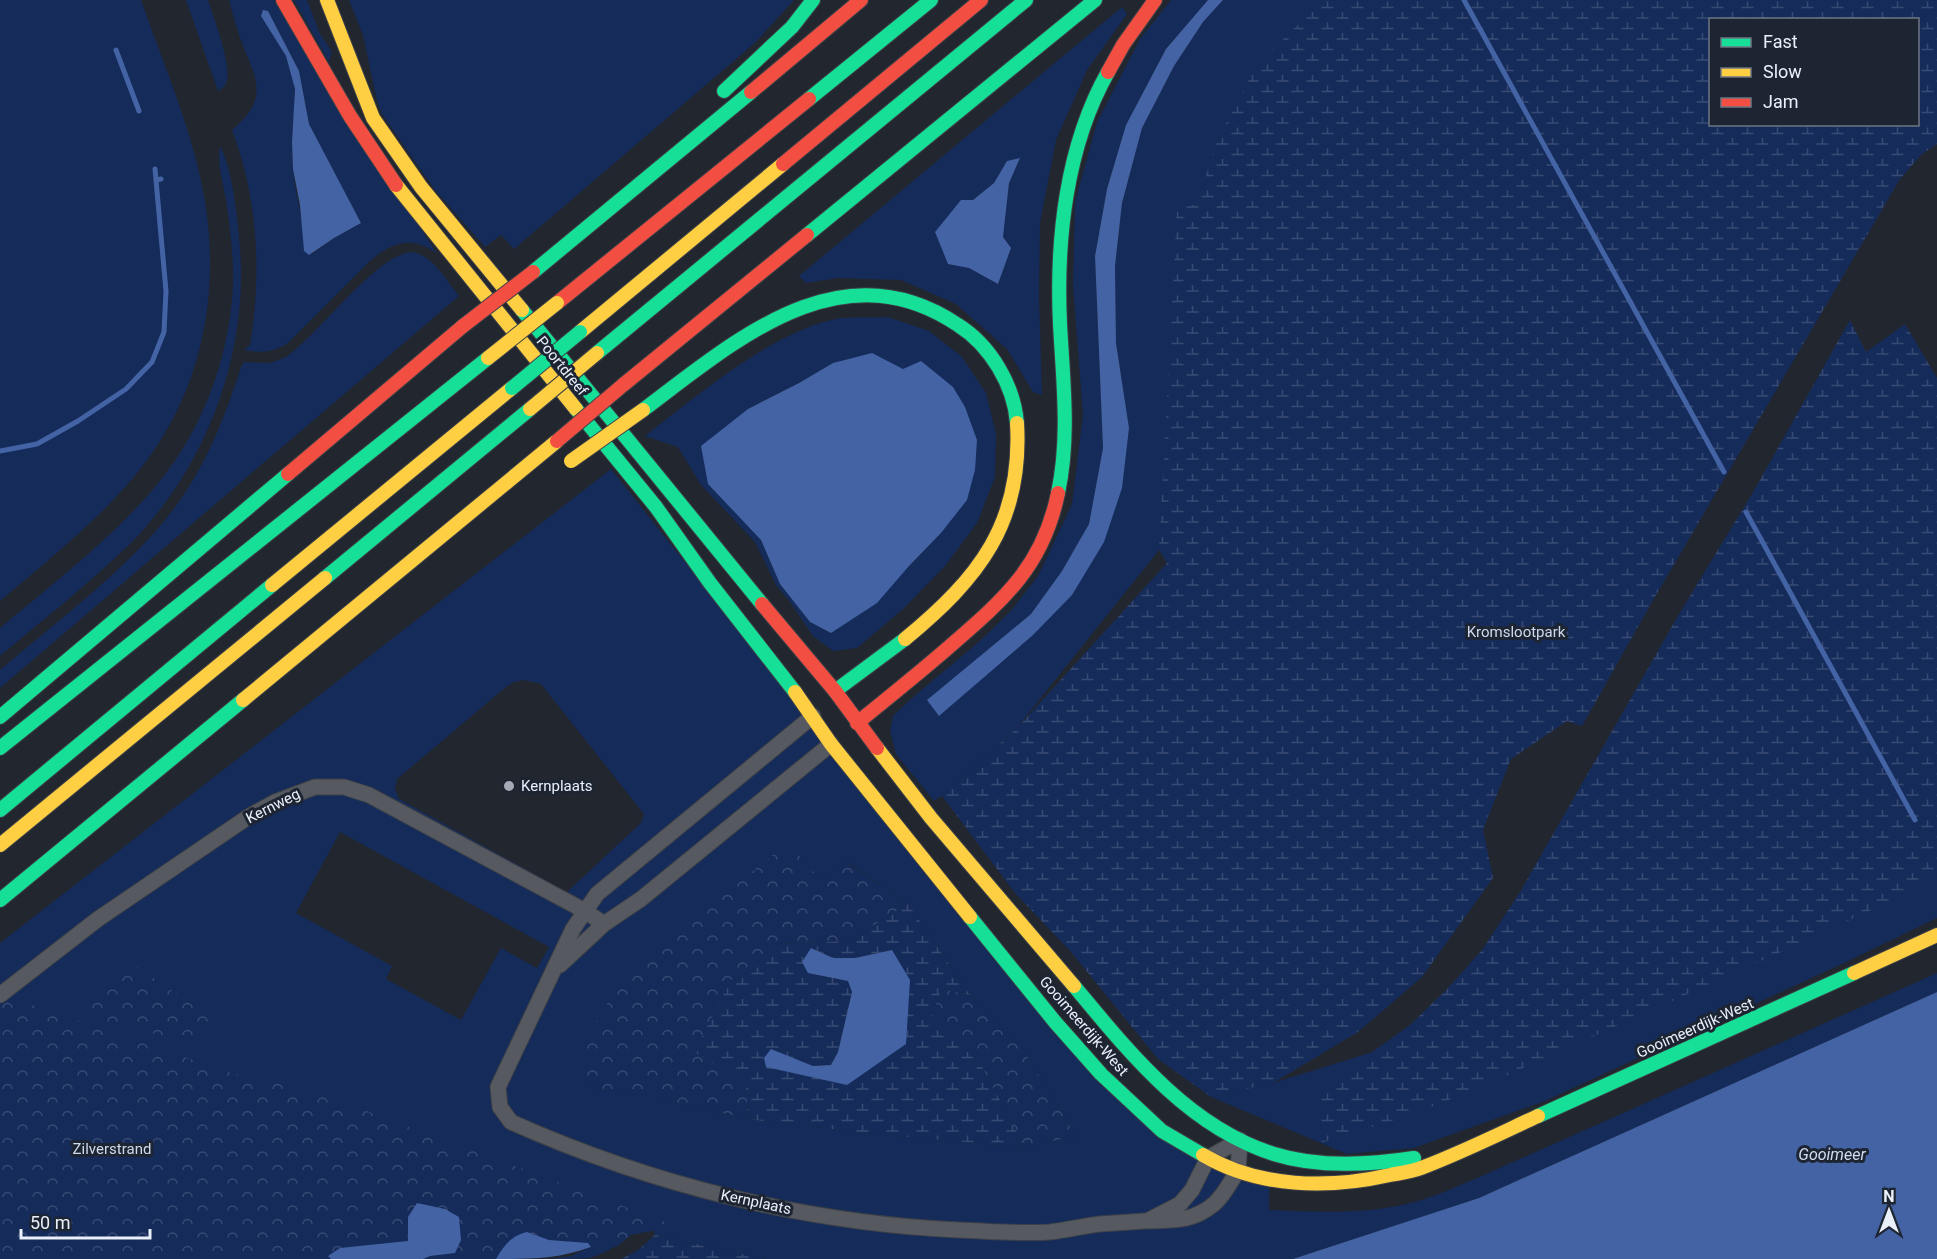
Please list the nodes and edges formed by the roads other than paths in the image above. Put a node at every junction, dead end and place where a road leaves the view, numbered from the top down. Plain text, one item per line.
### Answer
1 (283, 0) edge
2 (327, 0) edge
3 (813, 0) edge
4 (861, 0) edge
5 (930, 0) edge
6 (981, 0) edge
7 (1026, 0) edge
8 (1095, 0) edge
9 (1155, 0) edge
10 (718, 96) dead end
11 (513, 269) dead end
12 (463, 326) junction
13 (566, 463) dead end
14 (540, 471) dead end
15 (509, 482) junction
16 (825, 703) junction
17 (0, 717) edge
18 (857, 723) junction
19 (838, 738) junction
20 (0, 748) edge
21 (0, 810) edge
22 (0, 845) edge
23 (0, 900) edge
24 (585, 911) junction
25 (604, 924) junction
26 (1937, 935) edge
27 (555, 969) junction
28 (0, 995) edge
29 (1240, 1140) junction
30 (1465, 1147) junction
31 (1208, 1158) junction
32 (1238, 1171) junction
33 (1147, 1221) junction

1 - 16 main road, Poortdreef
2 - 16 main road, Poortdreef
3 - 10 main road
4 - 12 main road, bridge
5 - 20 main road, bridge
6 - 21 main road, bridge
7 - 22 main road, bridge
8 - 15 main road, bridge
9 - 18 main road, Kernplaats
11 - 12 main road, bridge
12 - 17 main road
13 - 16 main road, bridge
14 - 15 main road
15 - 23 main road
16 - 18 main road, Poortdreef
16 - 19 main road, Poortdreef
16 - 24 street, Kernplaats
18 - 19 main road, Kernplaats
18 - 29 main road, Gooimeerdijk-West
19 - 25 street, Kernplaats
19 - 31 main road, Gooimeerdijk-West
24 - 25 street, Kernweg
24 - 27 street, Kernplaats
24 - 28 street, Kernweg
25 - 27 street, Kernplaats
26 - 30 main road, Gooimeerdijk-West
27 - 33 street, Kernplaats
29 - 30 main road, Gooimeerdijk-West
29 - 31 street
29 - 32 street, Kernplaats
30 - 32 main road, Gooimeerdijk-West
31 - 32 main road, Gooimeerdijk-West
31 - 33 street, Kernplaats
32 - 33 street, Kernplaats

